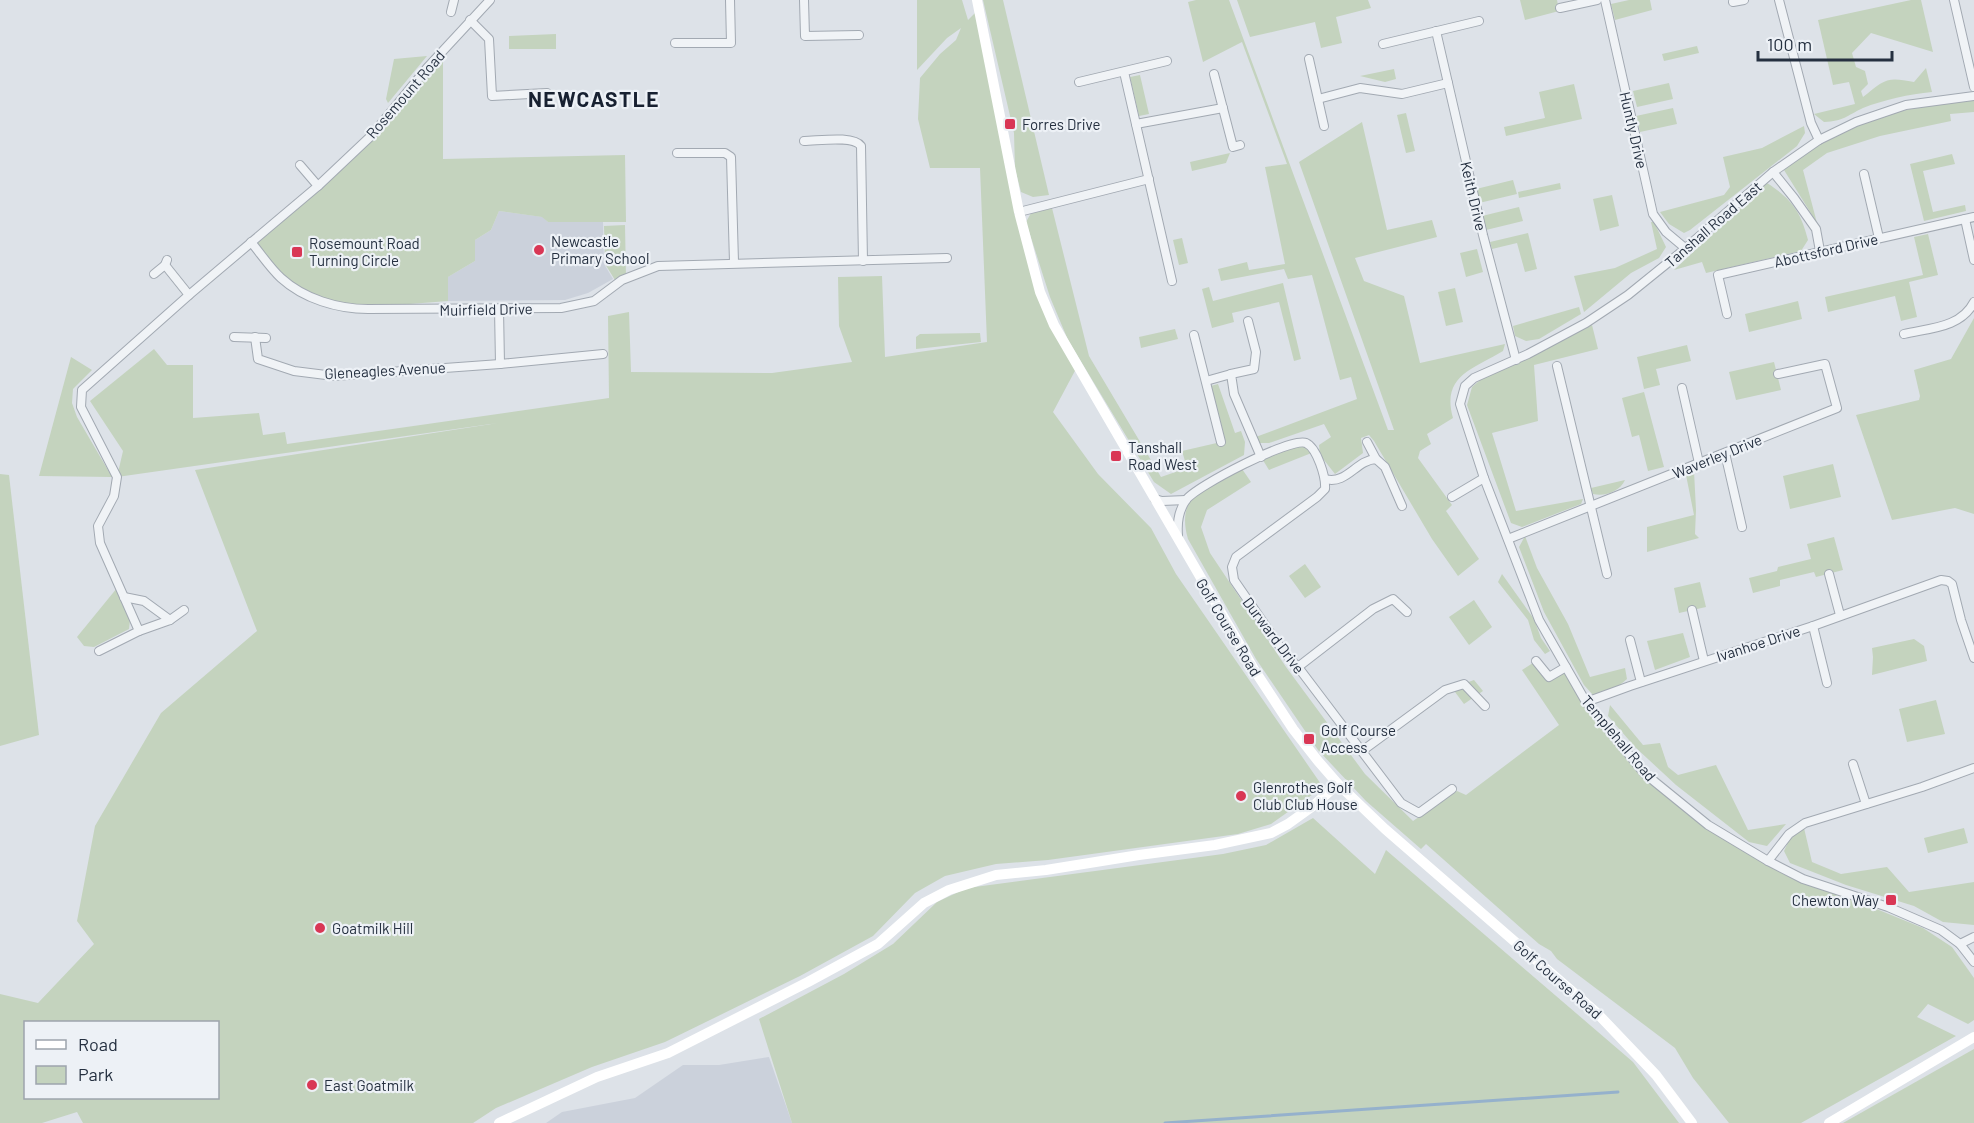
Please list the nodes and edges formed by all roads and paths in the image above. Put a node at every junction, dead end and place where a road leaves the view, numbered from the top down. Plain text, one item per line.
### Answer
1 (454, 0) edge
2 (490, 0) edge
3 (730, 0) edge
4 (804, 0) edge
5 (977, 0) edge
6 (1597, 0) edge
7 (1605, 0) edge
8 (1744, 0) edge
9 (1779, 0) edge
10 (1953, 0) edge
11 (1733, 2) dead end
12 (1560, 8) dead end
13 (451, 12) dead end
14 (470, 20) junction
15 (1479, 21) dead end
16 (1436, 31) junction
17 (859, 35) dead end
18 (675, 43) dead end
19 (1383, 44) dead end
20 (1970, 54) edge
21 (1309, 59) dead end
22 (1167, 61) dead end
23 (1124, 72) junction
24 (1214, 74) dead end
25 (1079, 82) dead end
26 (1448, 83) junction
27 (1974, 87) edge
28 (547, 93) dead end
29 (1974, 96) edge
30 (1318, 99) junction
31 (1222, 108) junction
32 (1136, 124) junction
33 (1324, 126) dead end
34 (1819, 140) junction
35 (804, 141) dead end
36 (1240, 145) dead end
37 (677, 153) dead end
38 (300, 165) dead end
39 (1773, 172) junction
40 (1864, 174) dead end
41 (1149, 179) junction
42 (318, 186) junction
43 (1019, 212) junction
44 (1970, 218) edge
45 (1879, 238) junction
46 (251, 242) junction
47 (1685, 248) junction
48 (1820, 251) junction
49 (947, 258) dead end
50 (1974, 260) edge
51 (863, 261) junction
52 (734, 262) junction
53 (154, 274) dead end
54 (1172, 281) dead end
55 (189, 295) junction
56 (1974, 302) edge
57 (499, 309) junction
58 (1727, 314) dead end
59 (1248, 321) dead end
60 (1904, 334) dead end
61 (1194, 335) dead end
62 (234, 337) dead end
63 (255, 337) junction
64 (266, 338) dead end
65 (603, 354) dead end
66 (1516, 360) junction
67 (500, 364) junction
68 (1557, 366) dead end
69 (1231, 374) junction
70 (1778, 374) dead end
71 (1206, 381) junction
72 (1465, 386) joint
73 (1682, 388) dead end
74 (1221, 442) dead end
75 (1367, 442) dead end
76 (1725, 453) junction
77 (1261, 457) junction
78 (1376, 459) junction
79 (1699, 463) junction
80 (1484, 478) junction
81 (1325, 479) junction
82 (1452, 497) dead end
83 (1154, 499) junction
84 (1186, 500) junction
85 (1402, 507) dead end
86 (1590, 507) junction
87 (1742, 527) dead end
88 (1508, 539) junction
89 (1179, 543) junction
90 (1607, 574) dead end
91 (1829, 574) dead end
92 (124, 597) junction
93 (184, 610) dead end
94 (1692, 610) dead end
95 (1407, 612) dead end
96 (1840, 615) junction
97 (170, 620) junction
98 (1813, 626) junction
99 (139, 631) junction
100 (1630, 640) dead end
101 (99, 651) dead end
102 (1974, 658) edge
103 (1536, 661) dead end
104 (1704, 661) junction
105 (1298, 667) junction
106 (1566, 667) junction
107 (1641, 682) junction
108 (1827, 683) dead end
109 (1586, 702) junction
110 (1485, 706) dead end
111 (1362, 751) junction
112 (1853, 764) dead end
113 (1974, 768) edge
114 (1338, 784) junction
115 (1452, 789) dead end
116 (1866, 804) junction
117 (1768, 861) junction
118 (1974, 937) edge
119 (1960, 944) junction
120 (1974, 962) edge
121 (1974, 1037) edge
122 (499, 1123) edge
123 (1692, 1123) edge
124 (1828, 1123) edge

1 - 13 street
2 - 14 street, Rosemount Road
3 - 18 street
4 - 17 street
5 - 43 street, Golf Course Road
6 - 12 street
7 - 47 street, Huntly Drive
8 - 11 street
9 - 34 street
10 - 20 street
14 - 28 street
14 - 42 street, Rosemount Road
15 - 16 street
16 - 19 street
16 - 26 street, Keith Drive
20 - 27 street
21 - 30 street
22 - 23 street
23 - 25 street
23 - 32 street
24 - 31 street
26 - 30 street
26 - 66 street, Keith Drive
29 - 34 street, Tanshall Road East
30 - 33 street
31 - 32 street
31 - 36 street
32 - 41 street
34 - 39 street, Tanshall Road East
35 - 51 street
37 - 52 street
38 - 42 street
39 - 47 street, Tanshall Road East
39 - 48 street
40 - 45 street
41 - 43 street
41 - 54 street
42 - 46 street, Rosemount Road
43 - 83 street, Golf Course Road
44 - 45 street, Abottsford Drive
44 - 50 street
45 - 48 street, Abottsford Drive
46 - 55 street, Rosemount Road
46 - 57 street, Muirfield Drive
47 - 66 street, Tanshall Road East
48 - 58 street, Abottsford Drive
49 - 51 street, Muirfield Drive
51 - 52 street, Muirfield Drive
52 - 57 street, Muirfield Drive
53 - 55 street
55 - 92 street, Rosemount Road
56 - 60 street
57 - 67 street
59 - 69 street
61 - 71 street
62 - 63 street
63 - 64 street
63 - 67 street, Gleneagles Avenue
65 - 67 street, Gleneagles Avenue
66 - 72 street, Tanshall Road East
68 - 86 street
69 - 71 street
69 - 77 street
70 - 76 street, Waverley Drive
71 - 74 street
72 - 80 street, Templehall Road
73 - 79 street
75 - 78 street
76 - 79 street, Waverley Drive
76 - 87 street
77 - 81 street
77 - 84 street
78 - 81 street
78 - 85 street
79 - 86 street, Waverley Drive
80 - 82 street
80 - 88 street, Templehall Road
81 - 105 street, Durward Drive
83 - 84 street
83 - 89 street, Golf Course Road
84 - 89 street
86 - 88 street, Waverley Drive
86 - 90 street
88 - 106 street, Templehall Road
89 - 114 street, Golf Course Road
91 - 96 street
92 - 97 street
92 - 99 street
93 - 97 street
94 - 104 street, Ivanhoe Drive
95 - 105 street
96 - 98 street, Ivanhoe Drive
96 - 102 street, Ivanhoe Drive
97 - 99 street
98 - 104 street, Ivanhoe Drive
98 - 108 street, Ivanhoe Drive
99 - 101 street
100 - 107 street
103 - 106 street
104 - 107 street, Ivanhoe Drive
105 - 111 street, Durward Drive
106 - 109 street, Templehall Road
107 - 109 street, Ivanhoe Drive
109 - 117 street, Templehall Road
110 - 111 street
111 - 115 street, Durward Drive
112 - 116 street
113 - 116 street
114 - 122 street
114 - 123 street, Golf Course Road
116 - 117 street
117 - 119 street, Templehall Road
118 - 119 street
119 - 120 street, Templehall Road
121 - 124 street

